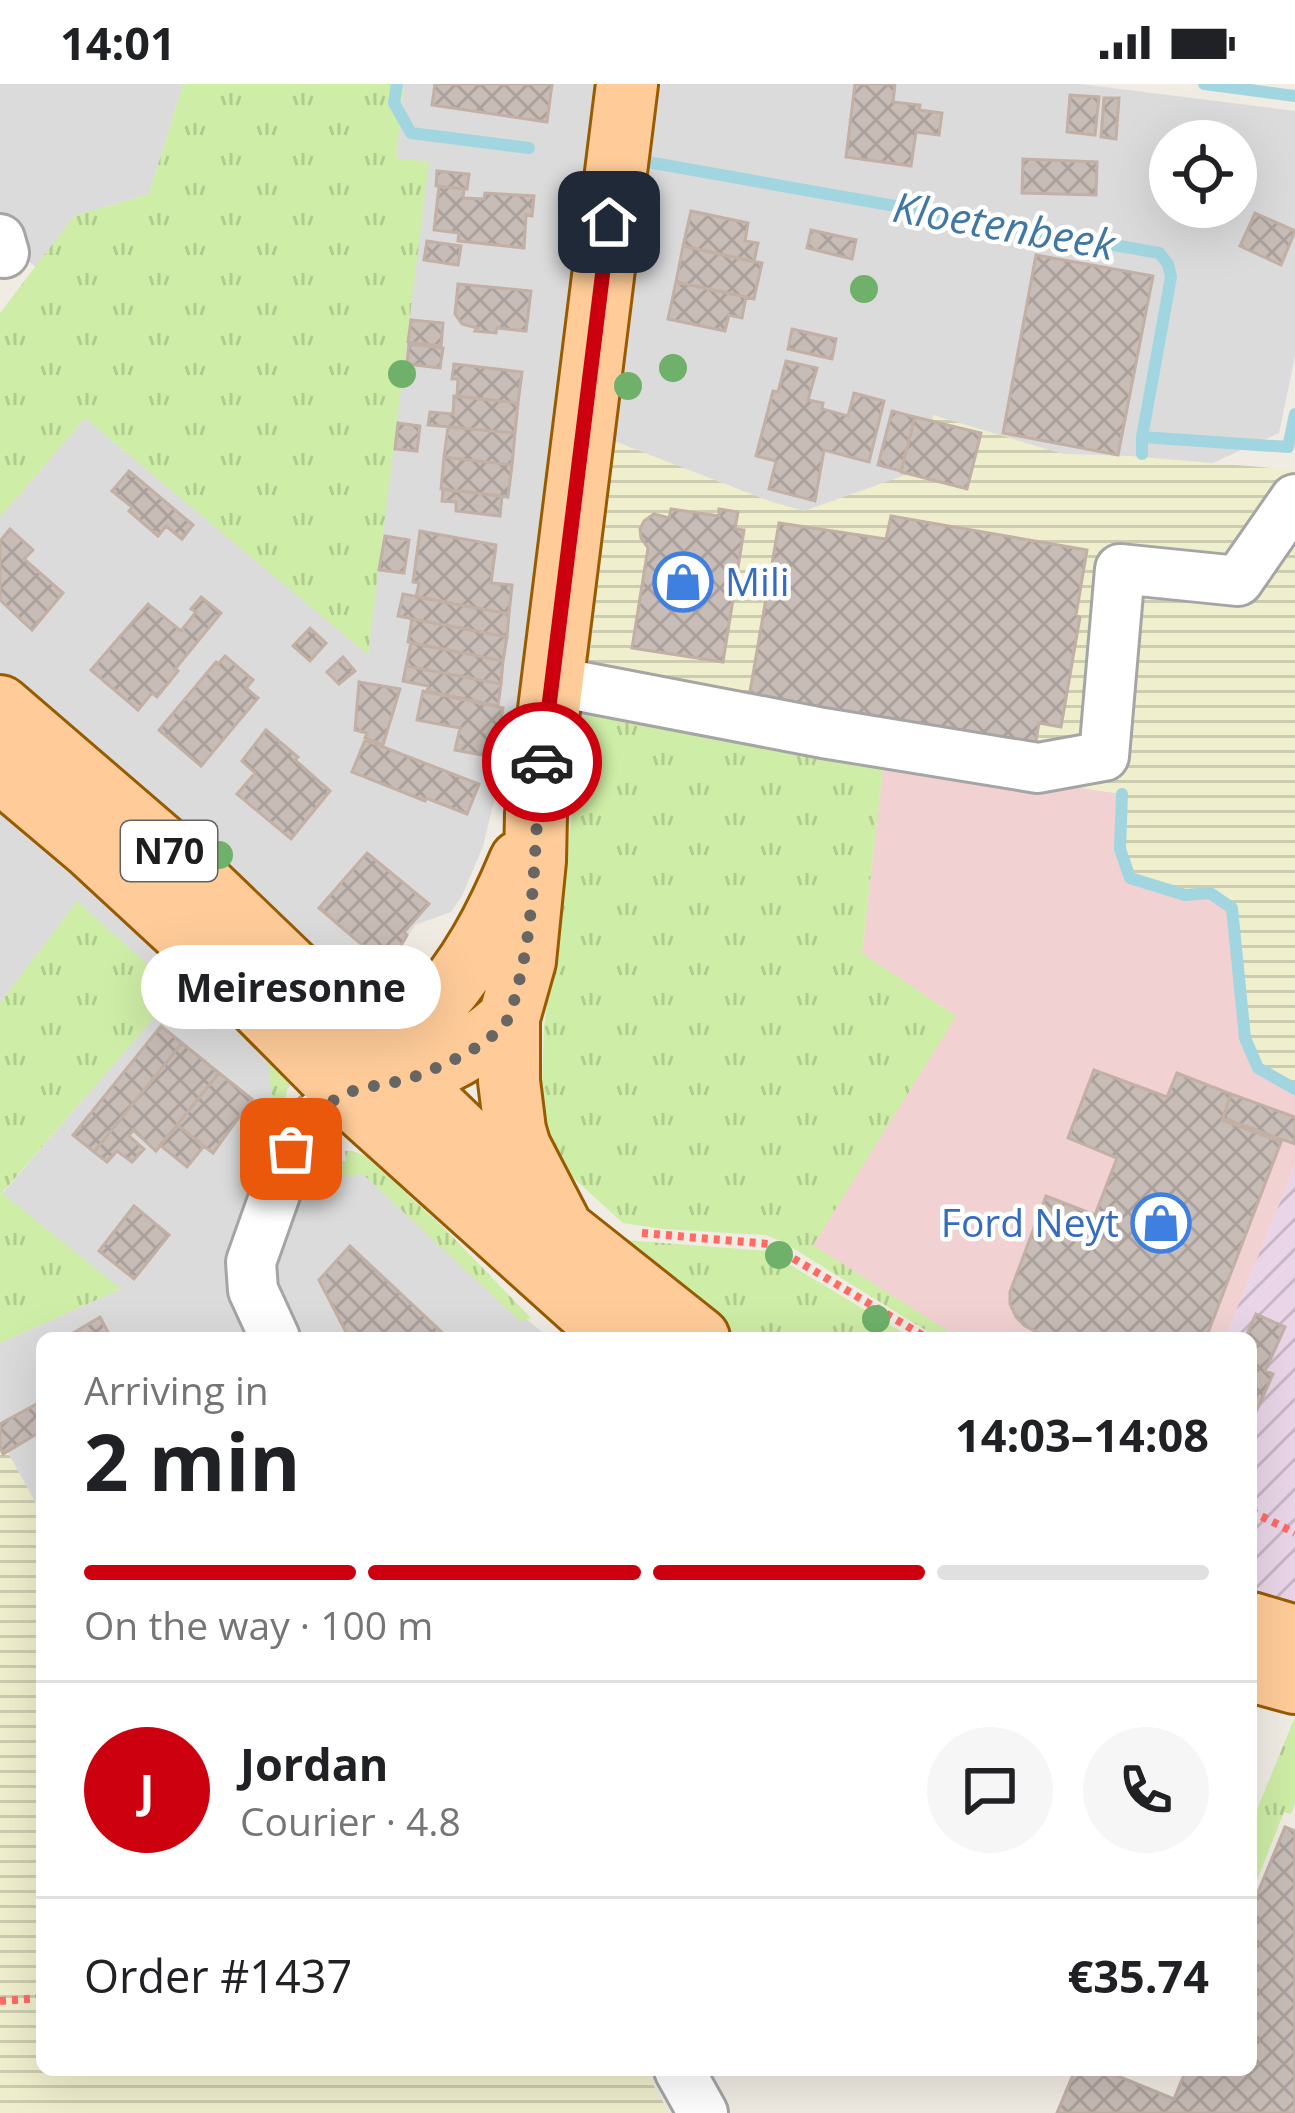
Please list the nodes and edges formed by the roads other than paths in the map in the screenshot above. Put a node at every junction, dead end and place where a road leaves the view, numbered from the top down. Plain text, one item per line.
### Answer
1 (627, 84) edge
2 (1295, 500) edge
3 (552, 681) junction
4 (0, 706) edge
5 (0, 771) edge
6 (536, 814) junction
7 (509, 1018) junction
8 (378, 1076) junction
9 (563, 1230) junction
10 (272, 1332) edge
11 (612, 1332) edge
12 (691, 1332) edge
13 (1257, 1625) edge
14 (1295, 1636) edge
15 (1257, 1673) edge
16 (1295, 1683) edge
17 (683, 2076) edge
18 (703, 2113) edge

1 - 3 main road
2 - 3 street
3 - 6 main road
4 - 8 main road, N70
5 - 8 main road, N70
6 - 7 main road
6 - 8 main road
7 - 8 main road
7 - 9 main road
8 - 9 main road, N70
8 - 10 street
8 - 11 main road, N70
9 - 12 main road, N70
13 - 14 main road
15 - 16 main road
17 - 18 street

